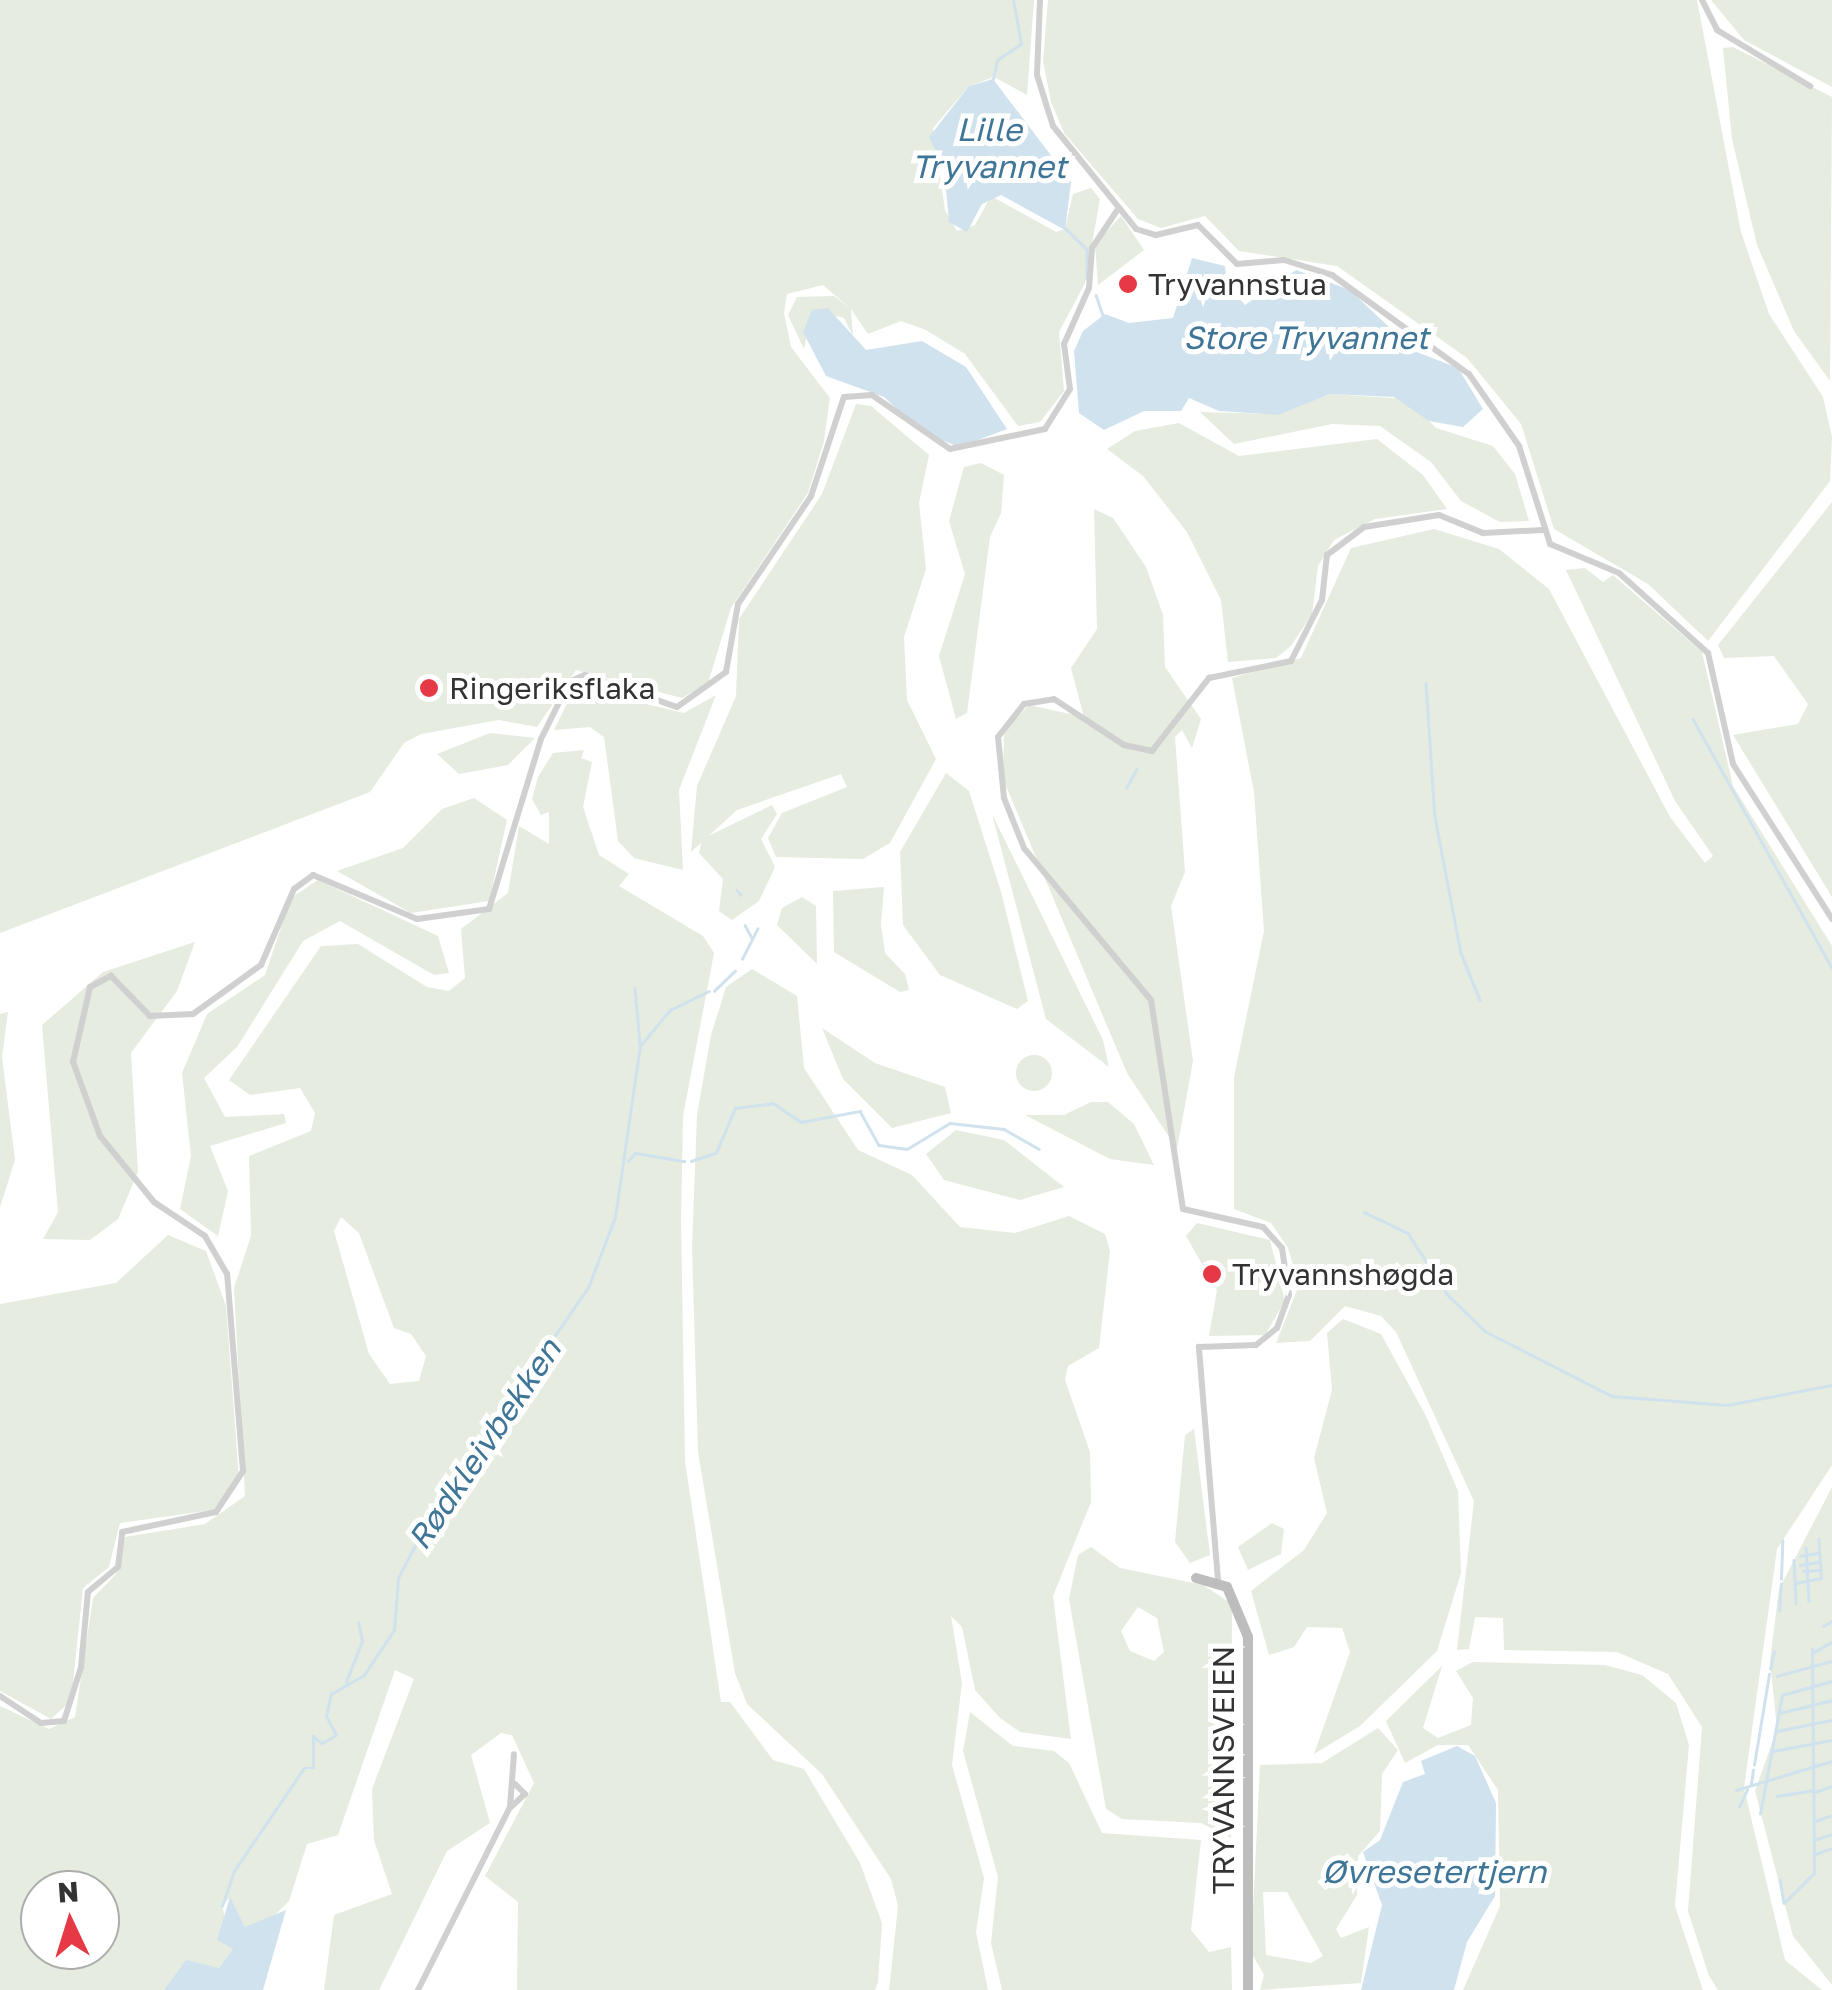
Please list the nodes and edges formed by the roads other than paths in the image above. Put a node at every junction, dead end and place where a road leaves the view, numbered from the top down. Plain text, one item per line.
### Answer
1 (1040, 0) edge
2 (1702, 0) edge
3 (1810, 86) dead end
4 (1118, 209) junction
5 (1543, 530) junction
6 (1832, 918) edge
7 (1196, 1578) dead end
8 (1218, 1580) junction
9 (0, 1696) edge
10 (514, 1754) dead end
11 (515, 1784) junction
12 (510, 1808) junction
13 (418, 1990) edge
14 (1248, 1990) edge

1 - 4 street
2 - 3 street
4 - 5 street
4 - 9 street
5 - 6 street
5 - 8 street
7 - 8 street
8 - 14 street, TRYVANNSVEIEN
10 - 11 street
11 - 12 street
11 - 12 street
12 - 13 street

